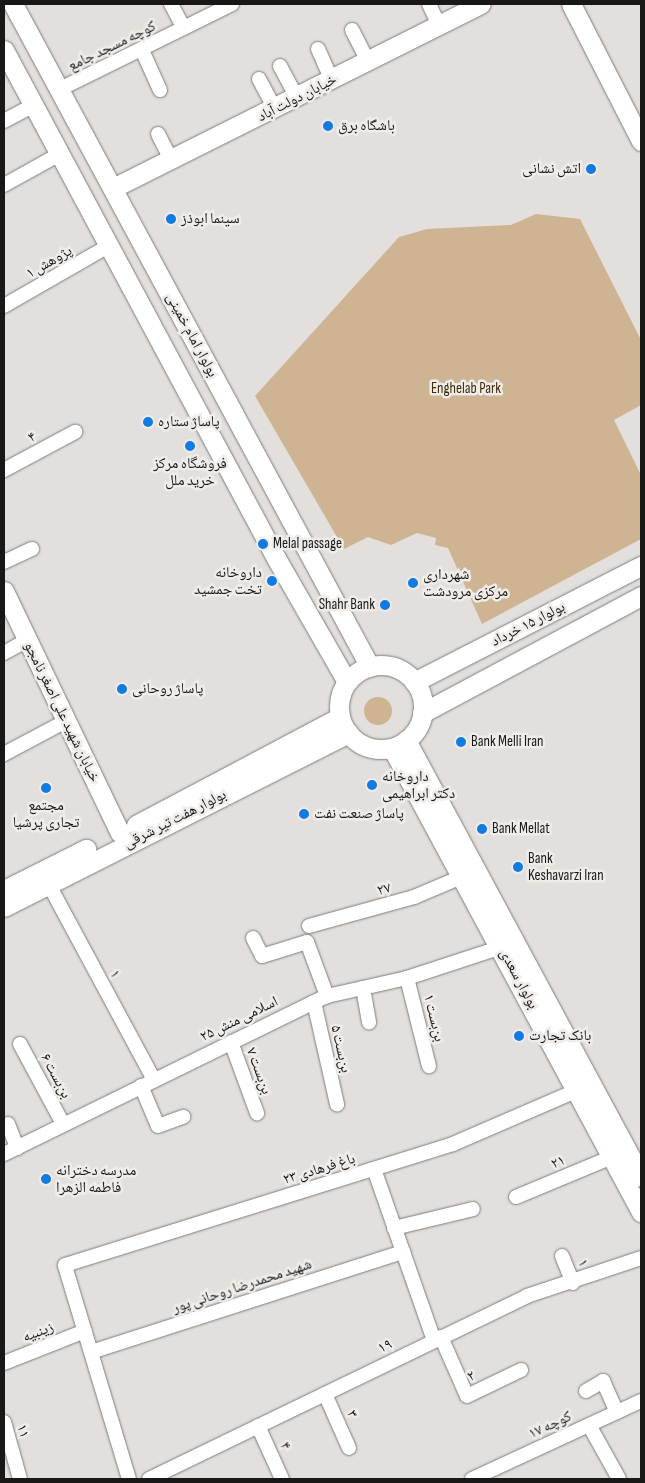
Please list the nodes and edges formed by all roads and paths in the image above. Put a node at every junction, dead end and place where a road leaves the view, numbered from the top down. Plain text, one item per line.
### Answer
1 (13, 4) edge
2 (171, 4) edge
3 (232, 4) edge
4 (429, 4) edge
5 (480, 4) edge
6 (571, 4) edge
7 (439, 25) junction
8 (184, 28) junction
9 (352, 30) dead end
10 (318, 49) dead end
11 (4, 50) edge
12 (142, 50) junction
13 (368, 61) junction
14 (280, 66) dead end
15 (259, 79) dead end
16 (332, 80) junction
17 (60, 89) junction
18 (160, 90) dead end
19 (297, 98) junction
20 (34, 105) junction
21 (275, 109) junction
22 (4, 121) edge
23 (158, 134) dead end
24 (641, 141) edge
25 (60, 154) junction
26 (172, 162) junction
27 (4, 184) edge
28 (113, 188) junction
29 (110, 245) junction
30 (4, 306) edge
31 (75, 432) dead end
32 (4, 470) edge
33 (32, 549) dead end
34 (4, 562) edge
35 (641, 566) edge
36 (4, 591) edge
37 (641, 596) edge
38 (27, 640) junction
39 (4, 653) edge
40 (370, 667) junction
41 (347, 682) junction
42 (414, 682) junction
43 (422, 713) junction
44 (66, 721) junction
45 (344, 725) junction
46 (399, 744) junction
47 (4, 754) edge
48 (120, 833) junction
49 (464, 876) junction
50 (48, 883) junction
51 (4, 890) edge
52 (4, 907) edge
53 (309, 926) dead end
54 (253, 938) dead end
55 (502, 948) junction
56 (407, 978) junction
57 (363, 988) junction
58 (327, 996) junction
59 (314, 1002) junction
60 (369, 1022) dead end
61 (231, 1042) junction
62 (20, 1044) dead end
63 (429, 1066) dead end
64 (154, 1080) junction
65 (141, 1086) junction
66 (578, 1090) junction
67 (337, 1104) dead end
68 (257, 1112) dead end
69 (183, 1116) dead end
70 (8, 1124) dead end
71 (63, 1124) junction
72 (10, 1151) edge
73 (630, 1166) edge
74 (374, 1169) junction
75 (516, 1197) dead end
76 (473, 1209) dead end
77 (641, 1212) edge
78 (394, 1228) junction
79 (403, 1252) junction
80 (562, 1256) dead end
81 (641, 1258) edge
82 (573, 1283) junction
83 (85, 1332) junction
84 (437, 1339) junction
85 (91, 1352) junction
86 (4, 1363) edge
87 (521, 1370) dead end
88 (586, 1391) dead end
89 (325, 1394) junction
90 (641, 1401) edge
91 (617, 1412) junction
92 (4, 1422) edge
93 (589, 1425) junction
94 (258, 1426) junction
95 (349, 1448) dead end
96 (8, 1451) edge
97 (20, 1479) edge
98 (129, 1479) edge
99 (149, 1479) edge
100 (282, 1479) edge
101 (472, 1479) edge
102 (619, 1479) edge

1 - 17 main road, بولوار امام خمینی
2 - 8 street
3 - 8 street, کوچه مسجد جامع
4 - 7 street
5 - 7 main road, خیابان دولت آباد
6 - 24 main road
7 - 13 main road, خیابان دولت آباد
8 - 12 street, کوچه مسجد جامع
9 - 13 street
10 - 16 street
11 - 20 main road, بولوار امام خمینی
12 - 17 street, کوچه مسجد جامع
12 - 18 street
13 - 16 main road, خیابان دولت آباد
14 - 19 street
15 - 21 street
16 - 19 main road, خیابان دولت آباد
17 - 28 main road, بولوار امام خمینی
19 - 21 main road, خیابان دولت آباد
20 - 22 street
20 - 25 main road, بولوار امام خمینی
21 - 26 main road, خیابان دولت آباد
23 - 26 street
25 - 27 street
25 - 29 main road, بولوار امام خمینی
26 - 28 main road, خیابان دولت آباد
28 - 40 main road, بولوار امام خمینی
29 - 30 street, پژوهش ۱
29 - 41 main road, بولوار امام خمینی
31 - 32 street, ۴
33 - 34 street
35 - 42 main road, بولوار ۱۵ خرداد
36 - 38 main road, خیابان شهید علی اصغر نامجو
37 - 43 main road, بولوار ۱۵ خرداد
38 - 39 street
38 - 44 main road, خیابان شهید علی اصغر نامجو
40 - 41 main road
40 - 42 main road
41 - 45 main road
42 - 43 main road
43 - 46 main road
44 - 47 street
44 - 48 main road, خیابان شهید علی اصغر نامجو
45 - 46 main road
45 - 48 main road, بولوار هفت تیر شرقی
45 - 50 main road, بولوار هفت تیر شرقی
46 - 49 main road, بولوار سعدی
46 - 73 main road, بولوار سعدی
48 - 51 main road, بولوار هفت تیر شرقی
49 - 53 street, ۲۷
49 - 55 main road, بولوار سعدی
50 - 52 main road, بولوار هفت تیر شرقی
50 - 64 street, ۱
54 - 58 street
55 - 56 street, اسلامی منش ۲۵
55 - 66 main road, بولوار سعدی
56 - 57 street, اسلامی منش ۲۵
56 - 63 street, بن‌بست ۱
57 - 58 street, اسلامی منش ۲۵
57 - 60 street
58 - 59 street, اسلامی منش ۲۵
59 - 61 street, اسلامی منش ۲۵
59 - 67 street, بن‌بست ۵
61 - 64 street, اسلامی منش ۲۵
61 - 68 street, بن‌بست ۷
62 - 71 street, بن‌بست ۶
64 - 65 street, اسلامی منش ۲۵
65 - 69 street
65 - 71 street, اسلامی منش ۲۵
66 - 73 main road, بولوار سعدی
66 - 74 street, باغ فرهادی ۲۳
70 - 72 street
71 - 72 street, اسلامی منش ۲۵
73 - 75 street, ۲۱
73 - 77 main road, بولوار سعدی
74 - 78 street
74 - 83 street, باغ فرهادی ۲۳
76 - 78 street
78 - 79 street
79 - 84 street
79 - 85 street, شهید محمدرضا روحانی پور
80 - 82 street, ۱
81 - 82 street, ۱۹
82 - 84 street, ۱۹
83 - 85 street
83 - 86 street, زینبیه
84 - 87 street, ۲
84 - 89 street, ۱۹
85 - 98 street
88 - 91 street
89 - 94 street, ۱۹
89 - 95 street, ۳
90 - 91 street, کوچه ۱۷
91 - 93 street, کوچه ۱۷
92 - 96 street, ۱۱
93 - 101 street, کوچه ۱۷
93 - 102 street
94 - 99 street, ۱۹
94 - 100 street, ۴
96 - 97 street, ۱۱

